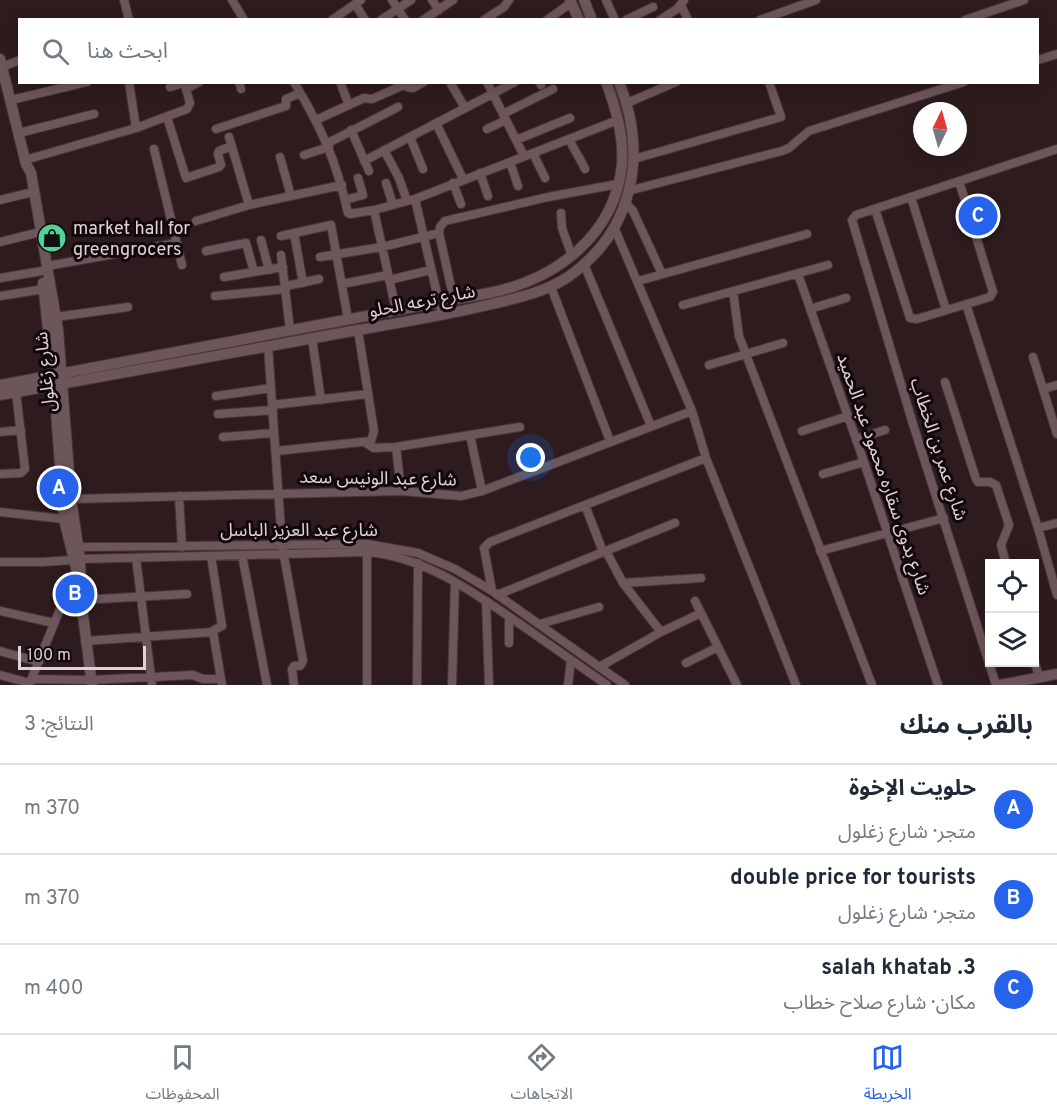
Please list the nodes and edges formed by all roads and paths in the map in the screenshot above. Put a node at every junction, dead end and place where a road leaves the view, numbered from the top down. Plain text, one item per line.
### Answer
1 (124, 0) edge
2 (232, 0) edge
3 (392, 0) edge
4 (411, 0) edge
5 (432, 0) edge
6 (453, 0) edge
7 (509, 0) edge
8 (584, 0) edge
9 (606, 0) edge
10 (816, 0) edge
11 (1024, 0) edge
12 (358, 2) edge
13 (571, 2) edge
14 (651, 3) edge
15 (683, 3) edge
16 (398, 9) junction
17 (439, 10) junction
18 (128, 18) edge
19 (243, 18) edge
20 (335, 18) edge
21 (364, 18) edge
22 (384, 18) edge
23 (404, 18) edge
24 (426, 18) edge
25 (486, 18) edge
26 (550, 18) edge
27 (578, 18) edge
28 (591, 18) edge
29 (614, 18) edge
30 (629, 18) edge
31 (659, 18) edge
32 (663, 18) edge
33 (687, 18) edge
34 (771, 18) edge
35 (971, 18) edge
36 (1057, 54) edge
37 (18, 60) edge
38 (1039, 60) edge
39 (1, 63) edge
40 (75, 84) edge
41 (129, 84) edge
42 (295, 84) edge
43 (341, 84) edge
44 (403, 84) edge
45 (407, 84) edge
46 (420, 84) edge
47 (452, 84) edge
48 (488, 84) edge
49 (511, 84) edge
50 (607, 84) edge
51 (620, 84) edge
52 (649, 84) edge
53 (671, 84) edge
54 (770, 84) edge
55 (958, 84) edge
56 (184, 85) edge
57 (170, 87) dead end
58 (553, 89) dead end
59 (653, 92) junction
60 (300, 93) junction
61 (493, 94) junction
62 (7, 95) edge
63 (627, 103) junction
64 (349, 105) junction
65 (398, 106) dead end
66 (465, 108) junction
67 (94, 114) dead end
68 (167, 117) junction
69 (505, 117) junction
70 (570, 118) dead end
71 (316, 120) junction
72 (618, 120) junction
73 (436, 123) junction
74 (136, 128) junction
75 (216, 129) dead end
76 (487, 129) dead end
77 (351, 130) junction
78 (19, 133) junction
79 (410, 137) junction
80 (516, 140) junction
81 (569, 140) junction
82 (328, 145) junction
83 (154, 149) dead end
84 (1057, 149) edge
85 (384, 150) junction
86 (533, 153) junction
87 (304, 155) dead end
88 (524, 156) junction
89 (280, 157) dead end
90 (634, 159) junction
91 (364, 161) junction
92 (26, 162) junction
93 (510, 162) junction
94 (423, 169) dead end
95 (585, 169) dead end
96 (369, 171) dead end
97 (480, 173) junction
98 (358, 178) dead end
99 (545, 178) dead end
100 (463, 179) junction
101 (959, 181) junction
102 (386, 183) dead end
103 (453, 183) junction
104 (618, 183) junction
105 (342, 185) junction
106 (518, 186) dead end
107 (30, 192) junction
108 (291, 196) junction
109 (488, 196) dead end
110 (627, 196) junction
111 (911, 197) junction
112 (0, 200) edge
113 (345, 200) junction
114 (411, 200) junction
115 (461, 204) dead end
116 (249, 205) junction
117 (393, 205) junction
118 (875, 209) junction
119 (374, 210) junction
120 (561, 213) dead end
121 (196, 221) dead end
122 (614, 226) junction
123 (440, 230) junction
124 (36, 232) junction
125 (245, 232) dead end
126 (294, 233) junction
127 (807, 234) dead end
128 (281, 236) dead end
129 (424, 237) junction
130 (261, 240) dead end
131 (0, 242) edge
132 (177, 243) junction
133 (246, 243) junction
134 (382, 247) junction
135 (206, 252) dead end
136 (281, 255) dead end
137 (337, 255) junction
138 (572, 256) junction
139 (320, 257) dead end
140 (584, 264) junction
141 (182, 265) dead end
142 (828, 265) dead end
143 (283, 267) junction
144 (44, 268) junction
145 (269, 270) junction
146 (431, 270) junction
147 (254, 272) junction
148 (662, 274) junction
149 (798, 274) junction
150 (224, 277) dead end
151 (389, 277) junction
152 (0, 278) edge
153 (319, 279) dead end
154 (638, 281) junction
155 (303, 283) junction
156 (342, 284) junction
157 (551, 287) junction
158 (286, 288) junction
159 (44, 289) junction
160 (733, 291) junction
161 (0, 296) edge
162 (215, 296) dead end
163 (846, 298) dead end
164 (454, 300) junction
165 (439, 302) junction
166 (966, 304) junction
167 (683, 305) dead end
168 (128, 307) dead end
169 (810, 309) junction
170 (396, 310) junction
171 (946, 310) junction
172 (442, 315) junction
173 (56, 317) junction
174 (348, 319) junction
175 (290, 330) junction
176 (358, 330) junction
177 (312, 338) junction
178 (783, 343) dead end
179 (268, 346) junction
180 (745, 354) junction
181 (1033, 357) dead end
182 (709, 365) dead end
183 (58, 378) junction
184 (945, 382) dead end
185 (0, 385) edge
186 (1057, 385) edge
187 (271, 388) junction
188 (1043, 389) junction
189 (16, 392) junction
190 (368, 394) junction
191 (0, 395) edge
192 (216, 396) dead end
193 (321, 400) junction
194 (273, 408) junction
195 (692, 411) junction
196 (218, 414) dead end
197 (848, 416) junction
198 (651, 426) junction
199 (520, 427) dead end
200 (21, 430) junction
201 (885, 430) dead end
202 (802, 431) dead end
203 (0, 432) edge
204 (274, 433) junction
205 (1057, 434) edge
206 (470, 435) junction
207 (223, 437) dead end
208 (856, 439) junction
209 (610, 441) junction
210 (366, 443) junction
211 (396, 447) junction
212 (276, 451) junction
213 (706, 458) junction
214 (864, 462) junction
215 (0, 474) edge
216 (823, 474) dead end
217 (400, 491) junction
218 (482, 491) junction
219 (279, 494) junction
220 (179, 496) junction
221 (71, 499) junction
222 (585, 505) junction
223 (0, 512) edge
224 (944, 518) junction
225 (64, 519) junction
226 (675, 523) dead end
227 (1057, 523) edge
228 (1038, 528) junction
229 (888, 533) junction
230 (78, 547) junction
231 (182, 547) junction
232 (367, 548) junction
233 (283, 549) junction
234 (820, 551) junction
235 (605, 552) junction
236 (242, 555) junction
237 (211, 556) junction
238 (136, 558) junction
239 (1005, 559) edge
240 (0, 562) edge
241 (418, 562) junction
242 (78, 567) junction
243 (702, 578) dead end
244 (455, 582) junction
245 (623, 583) junction
246 (495, 593) junction
247 (187, 594) dead end
248 (1057, 595) edge
249 (141, 597) junction
250 (81, 600) junction
251 (486, 601) junction
252 (695, 601) dead end
253 (599, 607) dead end
254 (0, 611) edge
255 (701, 613) junction
256 (509, 617) junction
257 (54, 623) junction
258 (540, 624) junction
259 (213, 632) junction
260 (661, 632) junction
261 (146, 637) junction
262 (85, 641) junction
263 (509, 643) dead end
264 (718, 647) junction
265 (0, 651) edge
266 (572, 660) junction
267 (39, 662) junction
268 (686, 663) dead end
269 (601, 666) junction
270 (1057, 674) edge
271 (0, 675) edge
272 (1036, 680) edge
273 (152, 681) edge
274 (30, 682) edge
275 (221, 682) edge
276 (92, 683) edge
277 (267, 685) edge
278 (294, 685) edge
279 (367, 685) edge
280 (417, 685) edge
281 (452, 685) edge
282 (489, 685) edge
283 (568, 685) edge
284 (607, 685) edge
285 (625, 685) edge
286 (737, 685) edge
287 (796, 685) edge
288 (872, 685) edge
289 (938, 685) edge
290 (998, 685) edge

1 - 18 street
2 - 19 street
3 - 16 street
4 - 16 street
5 - 17 street
6 - 17 street
7 - 25 street
8 - 28 street
9 - 29 street
10 - 34 street
11 - 35 street
12 - 20 street
12 - 21 street
13 - 26 street
13 - 27 street
14 - 30 street
14 - 31 street
15 - 32 street
15 - 33 street
16 - 22 street
16 - 23 street
17 - 24 street
36 - 38 street
37 - 39 street
39 - 62 street, شارع زغلول
40 - 62 street
41 - 74 street
42 - 60 street
43 - 64 street
44 - 64 street
45 - 46 street
47 - 66 street
48 - 61 street
49 - 61 street
50 - 72 street, شارع ترعه الحلو
51 - 63 street, شارع ترعه الحلو
52 - 59 street
53 - 59 street
54 - 90 street
55 - 110 street
56 - 57 street
56 - 68 street
58 - 69 street
59 - 63 street
60 - 71 street
60 - 75 street
61 - 66 street
61 - 69 street
62 - 78 street, شارع زغلول
63 - 90 street, شارع ترعه الحلو
64 - 71 street
65 - 77 street
66 - 73 street
67 - 78 street
68 - 74 street
68 - 116 street
69 - 76 street
69 - 80 street
70 - 80 street
71 - 82 street
72 - 81 street
72 - 104 street, شارع ترعه الحلو
73 - 79 street
73 - 100 street
74 - 92 street
77 - 82 street
77 - 91 street
78 - 92 street, شارع زغلول
79 - 85 street
79 - 94 street
80 - 88 street
81 - 86 street
81 - 95 street
82 - 87 street
82 - 105 street
83 - 132 street
84 - 101 street
85 - 91 street
85 - 114 street
86 - 88 street
86 - 99 street
88 - 93 street
89 - 108 street
90 - 110 street, شارع ترعه الحلو
91 - 96 street
92 - 107 street, شارع زغلول
92 - 144 street, شارع زغلول
93 - 97 street
93 - 106 street
97 - 100 street
97 - 109 street
98 - 113 street
100 - 103 street
101 - 111 street
101 - 166 street
102 - 117 street
103 - 114 street
103 - 115 street
104 - 123 street
104 - 138 street, شارع ترعه الحلو
105 - 108 street
105 - 113 street
107 - 112 street
107 - 124 street, شارع زغلول
108 - 116 street
110 - 122 street, شارع ترعه الحلو
110 - 148 street
111 - 118 street
111 - 171 street
113 - 119 street
114 - 117 street
114 - 129 street
116 - 121 street
117 - 119 street
118 - 171 street
118 - 224 street, شارع عمر بن الخطاب
119 - 134 street
120 - 138 street
122 - 140 street, شارع ترعه الحلو
122 - 154 street
123 - 129 street
123 - 164 street
124 - 131 street
124 - 144 street, شارع زغلول
125 - 133 street
126 - 128 street
126 - 137 street
126 - 155 street
127 - 148 street
129 - 134 street
129 - 146 street
130 - 145 street
132 - 141 street
132 - 144 street
133 - 135 street
133 - 147 street
134 - 137 street
134 - 151 street
136 - 143 street
137 - 139 street
137 - 156 street
138 - 164 street, شارع ترعه الحلو
140 - 157 street, شارع ترعه الحلو
140 - 198 street
142 - 149 street
143 - 145 street
143 - 158 street
144 - 152 street
144 - 159 street, شارع زغلول
144 - 173 street, شارع زغلول
145 - 147 street
146 - 151 street
146 - 165 street
147 - 150 street
148 - 154 street
149 - 160 street
149 - 169 street, شارع بدوى سقاره محمود عبد الحميد
151 - 156 street
151 - 170 street
153 - 155 street
154 - 195 street
155 - 158 street
156 - 174 street
157 - 172 street, شارع ترعه الحلو
157 - 209 street
158 - 162 street
158 - 175 street
159 - 161 street
159 - 183 street, شارع زغلول
160 - 167 street
160 - 180 street
163 - 169 street
164 - 165 street, شارع ترعه الحلو
165 - 170 street, شارع ترعه الحلو
165 - 172 street
166 - 171 street
166 - 228 street
168 - 173 street
169 - 197 street, شارع بدوى سقاره محمود عبد الحميد
170 - 174 street, شارع ترعه الحلو
172 - 176 street, شارع ترعه الحلو
173 - 183 street, شارع زغلول
174 - 175 street, شارع ترعه الحلو
175 - 183 street, شارع ترعه الحلو
176 - 177 street, شارع ترعه الحلو
176 - 190 street
177 - 179 street, شارع ترعه الحلو
177 - 193 street
178 - 180 street
179 - 183 street, شارع ترعه الحلو
179 - 187 street
180 - 182 street
180 - 234 street
181 - 188 street
183 - 185 street
183 - 189 street
183 - 221 street, شارع زغلول
183 - 225 street, شارع زغلول
184 - 239 street
186 - 188 street
187 - 192 street
187 - 194 street
188 - 205 street
189 - 191 street
189 - 200 street
190 - 193 street
190 - 210 street
193 - 194 street
194 - 196 street
194 - 204 street
195 - 198 street, شارع عبد الونيس سعد
195 - 213 street
197 - 202 street
197 - 208 street, شارع بدوى سقاره محمود عبد الحميد
198 - 209 street, شارع عبد الونيس سعد
199 - 206 street
200 - 203 street
200 - 215 street
201 - 208 street
204 - 207 street
204 - 212 street
206 - 211 street
206 - 218 street
208 - 214 street, شارع بدوى سقاره محمود عبد الحميد
209 - 218 street, شارع عبد الونيس سعد
210 - 211 street
210 - 212 street
211 - 217 street
212 - 219 street
213 - 222 street
213 - 287 street
214 - 216 street
214 - 229 street, شارع بدوى سقاره محمود عبد الحميد
217 - 218 street, شارع عبد الونيس سعد
217 - 219 street, شارع عبد الونيس سعد
219 - 220 street, شارع عبد الونيس سعد
219 - 233 street
220 - 221 street, شارع عبد الونيس سعد
220 - 231 street
221 - 230 street, شارع زغلول
222 - 235 street
222 - 246 street
223 - 225 street
224 - 229 street
224 - 290 street, شارع عمر بن الخطاب
225 - 242 street, شارع زغلول
226 - 235 street
227 - 228 street
228 - 248 street
229 - 234 street
229 - 289 street, شارع بدوى سقاره محمود عبد الحميد
230 - 231 street, شارع عبد العزيز الباسل
230 - 242 street, شارع زغلول
231 - 233 street, شارع عبد العزيز الباسل
232 - 233 street, شارع عبد العزيز الباسل
232 - 241 street, شارع عبد العزيز الباسل
232 - 246 street, شارع عبد العزيز الباسل
232 - 279 street
233 - 236 street, شارع عبد العزيز الباسل
233 - 278 street
234 - 288 street
235 - 245 street
235 - 246 street
236 - 237 street, شارع عبد العزيز الباسل
236 - 277 street
237 - 238 street, شارع عبد العزيز الباسل
237 - 259 street
238 - 242 street, شارع عبد العزيز الباسل
238 - 249 street
240 - 242 street, شارع عبد العزيز الباسل
241 - 244 street, شارع عبد العزيز الباسل
241 - 280 street
242 - 250 street, شارع زغلول
242 - 257 street
243 - 245 street
244 - 251 street, شارع عبد العزيز الباسل
244 - 281 street
245 - 260 street
246 - 258 street, شارع عبد العزيز الباسل
247 - 249 street
249 - 250 street
249 - 261 street
250 - 262 street, شارع زغلول
251 - 256 street, شارع عبد العزيز الباسل
251 - 282 street
252 - 255 street
253 - 258 street
254 - 257 street
255 - 260 street
255 - 264 street
256 - 263 street
256 - 266 street, شارع عبد العزيز الباسل
257 - 267 street
258 - 269 street, شارع عبد العزيز الباسل
259 - 261 street
259 - 275 street
260 - 269 street
261 - 262 street
261 - 273 street
262 - 276 street, شارع زغلول
264 - 268 street
264 - 286 street
265 - 267 street
266 - 283 street
266 - 284 street, شارع عبد العزيز الباسل
267 - 274 street
269 - 285 street, شارع عبد العزيز الباسل
270 - 272 street
271 - 274 street
272 - 290 street
273 - 275 street
273 - 276 street
274 - 276 street

